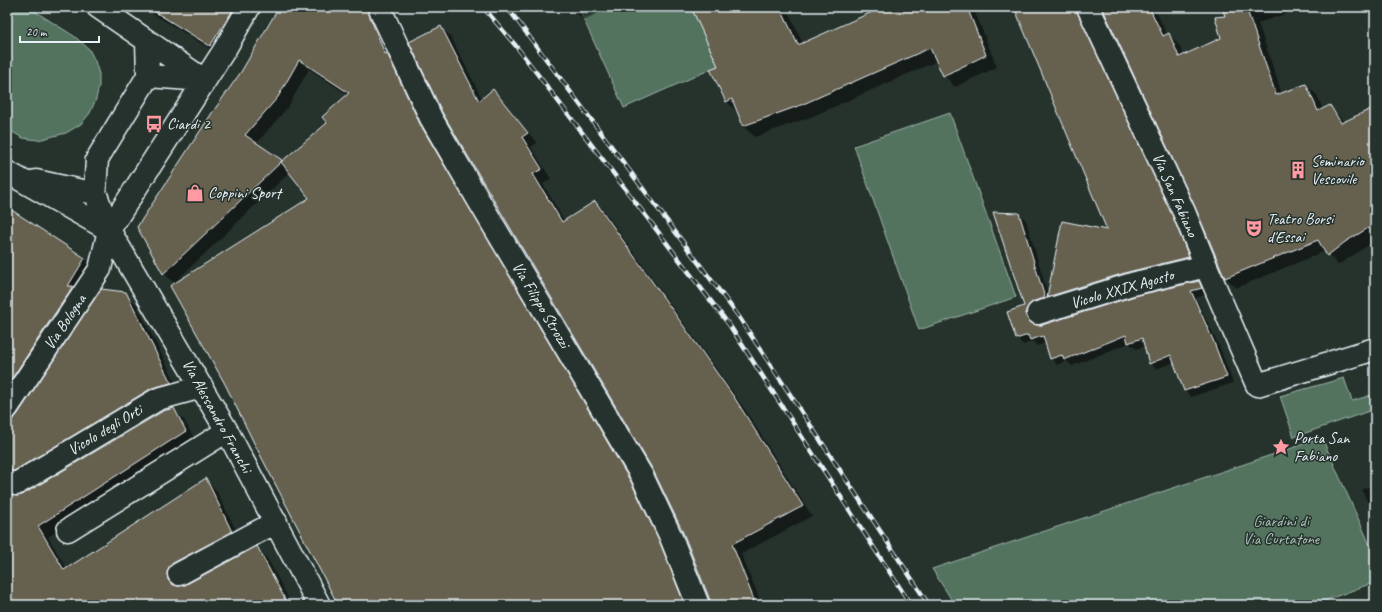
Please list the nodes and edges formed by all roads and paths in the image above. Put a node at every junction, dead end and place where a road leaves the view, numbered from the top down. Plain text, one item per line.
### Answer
1 (98, 7) edge
2 (249, 7) edge
3 (379, 7) edge
4 (1088, 7) edge
5 (147, 40) junction
6 (148, 76) junction
7 (204, 80) junction
8 (9, 174) edge
9 (95, 192) junction
10 (109, 230) junction
11 (1206, 266) junction
12 (1038, 313) dead end
13 (1375, 349) edge
14 (202, 387) junction
15 (7, 408) edge
16 (227, 430) junction
17 (13, 482) dead end
18 (276, 522) junction
19 (68, 530) dead end
20 (179, 574) dead end
21 (319, 605) edge
22 (698, 605) edge

1 - 5 street
2 - 7 street
3 - 22 street, Via Filippo Strozzi
4 - 11 street, Via San Fabiano
5 - 6 street
5 - 7 street
6 - 7 street
6 - 9 street
7 - 10 street
8 - 9 street
8 - 10 street
9 - 10 street, Via Alessandro Franchi
10 - 14 street, Via Alessandro Franchi
10 - 15 street, Via Bologna
11 - 12 street, Vicolo XXIX Agosto
11 - 13 street, Via San Fabiano
14 - 16 street, Via Alessandro Franchi
14 - 17 street, Vicolo degli Orti
16 - 18 street, Via Alessandro Franchi
16 - 19 street
18 - 20 street
18 - 21 street, Via Alessandro Franchi

